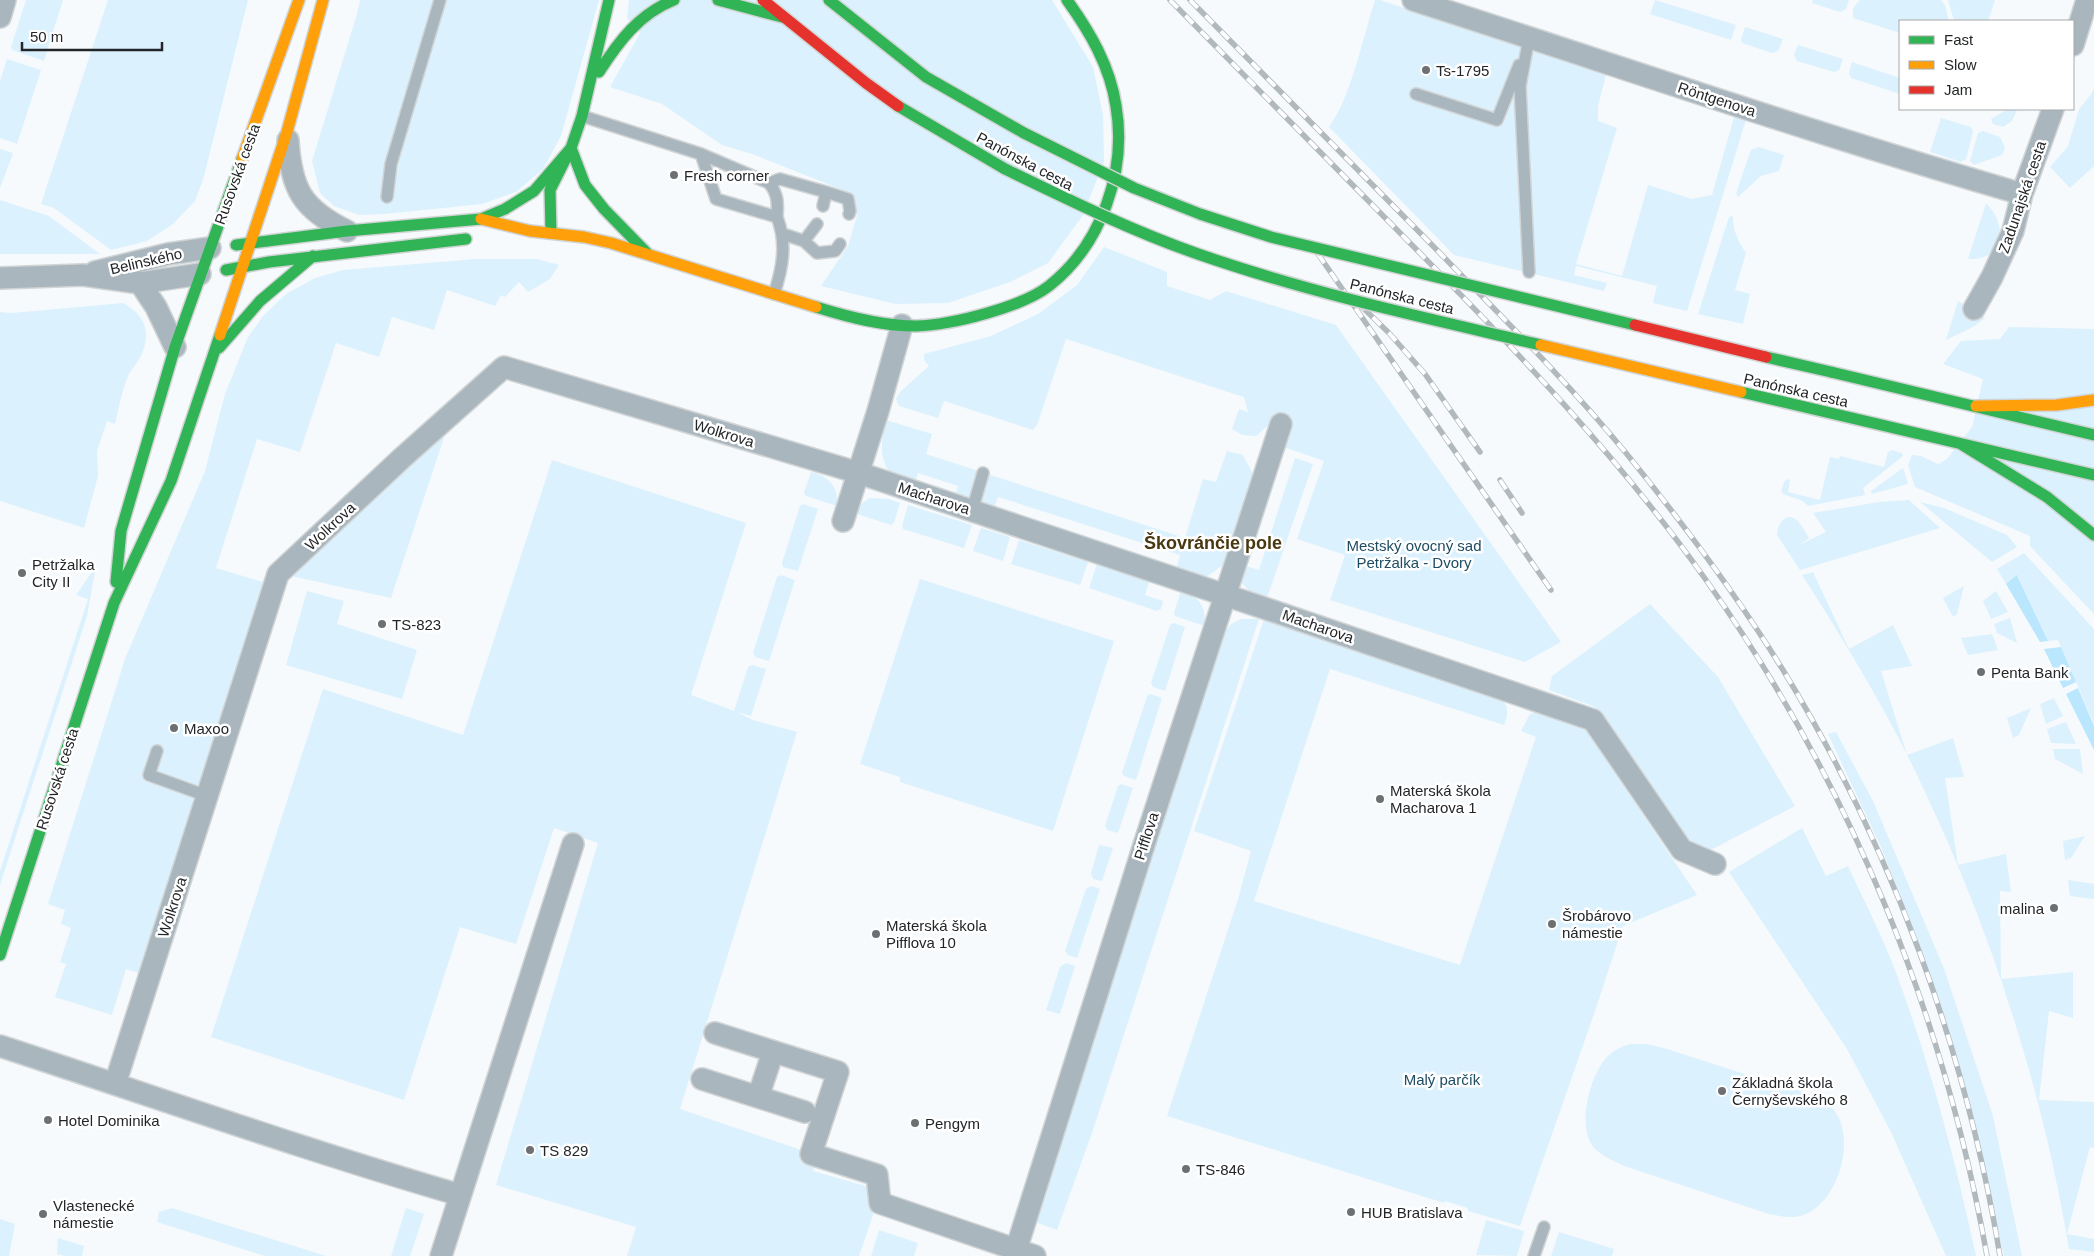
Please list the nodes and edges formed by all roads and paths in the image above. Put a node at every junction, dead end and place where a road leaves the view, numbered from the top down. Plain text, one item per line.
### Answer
1 (5, 0) edge
2 (299, 0) edge
3 (323, 0) edge
4 (440, 0) edge
5 (609, 0) edge
6 (674, 0) edge
7 (718, 0) edge
8 (763, 0) edge
9 (829, 0) edge
10 (1067, 0) edge
11 (1413, 0) edge
12 (2087, 0) edge
13 (0, 17) edge
14 (782, 17) junction
15 (1529, 38) junction
16 (2074, 42) edge
17 (589, 88) junction
18 (1416, 94) dead end
19 (2052, 110) edge
20 (582, 116) junction
21 (287, 132) junction
22 (571, 148) junction
23 (701, 154) junction
24 (570, 181) dead end
25 (769, 183) junction
26 (233, 188) junction
27 (826, 192) junction
28 (2022, 194) junction
29 (387, 197) dead end
30 (238, 206) dead end
31 (823, 206) dead end
32 (562, 209) dead end
33 (849, 214) dead end
34 (777, 217) junction
35 (481, 219) junction
36 (817, 224) dead end
37 (245, 229) dead end
38 (347, 231) junction
39 (530, 231) junction
40 (551, 233) junction
41 (783, 234) junction
42 (500, 235) dead end
43 (480, 237) dead end
44 (804, 241) junction
45 (250, 243) junction
46 (840, 244) dead end
47 (210, 248) junction
48 (647, 253) junction
49 (313, 256) junction
50 (269, 262) junction
51 (242, 268) junction
52 (1529, 272) dead end
53 (200, 274) junction
54 (83, 275) junction
55 (0, 278) edge
56 (140, 283) junction
57 (774, 294) junction
58 (1974, 309) dead end
59 (902, 325) junction
60 (175, 347) junction
61 (212, 356) junction
62 (2094, 400) edge
63 (1976, 406) junction
64 (1281, 424) dead end
65 (2094, 435) edge
66 (1960, 444) junction
67 (859, 473) junction
68 (983, 473) dead end
69 (2094, 475) edge
70 (972, 511) junction
71 (843, 521) dead end
72 (2094, 535) edge
73 (1225, 595) junction
74 (114, 603) junction
75 (157, 751) dead end
76 (207, 796) junction
77 (572, 844) dead end
78 (1715, 864) dead end
79 (0, 955) edge
80 (715, 1033) dead end
81 (0, 1046) edge
82 (773, 1052) junction
83 (702, 1079) dead end
84 (115, 1084) junction
85 (758, 1097) junction
86 (805, 1112) dead end
87 (460, 1195) junction
88 (1544, 1227) dead end
89 (1026, 1253) edge
90 (441, 1256) edge
91 (1534, 1256) edge

1 - 13 street
2 - 26 street, Rusovská cesta
3 - 21 street, Rusovská cesta
4 - 29 lane
5 - 17 street
6 - 17 street
7 - 14 street
8 - 14 street, Panónska cesta
9 - 63 street, Panónska cesta, bridge
10 - 59 street
11 - 15 street, Röntgenova
12 - 16 street
14 - 66 street, Panónska cesta, bridge
15 - 18 lane
15 - 28 street, Röntgenova
15 - 52 lane
17 - 20 street
19 - 28 street, Zadunajská cesta
20 - 22 street
20 - 23 lane
21 - 38 street, Rusovská cesta
21 - 45 street, Rusovská cesta
22 - 24 street
22 - 35 street
22 - 40 street
22 - 48 street
23 - 25 lane
23 - 34 lane
25 - 27 lane
25 - 34 lane
26 - 30 street
26 - 47 street, Rusovská cesta
27 - 31 lane
27 - 33 lane
28 - 58 street, Zadunajská cesta
32 - 40 street
34 - 41 lane
35 - 38 street
35 - 39 street
36 - 44 lane
37 - 45 street
38 - 45 street
39 - 40 street
39 - 42 street
40 - 48 street
41 - 44 lane
41 - 57 lane
43 - 49 street
44 - 46 lane
45 - 47 street
45 - 50 street
45 - 51 street, Rusovská cesta
47 - 53 street, Rusovská cesta
47 - 54 street, Belinského
48 - 57 street
49 - 50 street
49 - 61 street, Rusovská cesta
50 - 51 street
51 - 53 street
51 - 61 street, Rusovská cesta
53 - 56 street, Belinského
53 - 60 street, Rusovská cesta
54 - 55 street, Belinského
54 - 56 street, Belinského
56 - 60 street
57 - 59 street
59 - 67 street
60 - 74 street, Rusovská cesta
61 - 74 street, Rusovská cesta
62 - 63 street
63 - 65 street, Panónska cesta
64 - 73 street, Pifflova
66 - 69 street, Panónska cesta
66 - 72 street
67 - 70 street, Macharova
67 - 71 street
67 - 76 street, Wolkrova
68 - 70 lane
70 - 73 street, Macharova
73 - 78 street, Macharova
73 - 89 street, Pifflova
74 - 79 street, Rusovská cesta
75 - 76 lane
76 - 84 street, Wolkrova
77 - 87 street
80 - 82 street
81 - 84 street
82 - 85 street
82 - 89 street
83 - 85 street
84 - 87 street
85 - 86 street
87 - 90 street
88 - 91 lane

